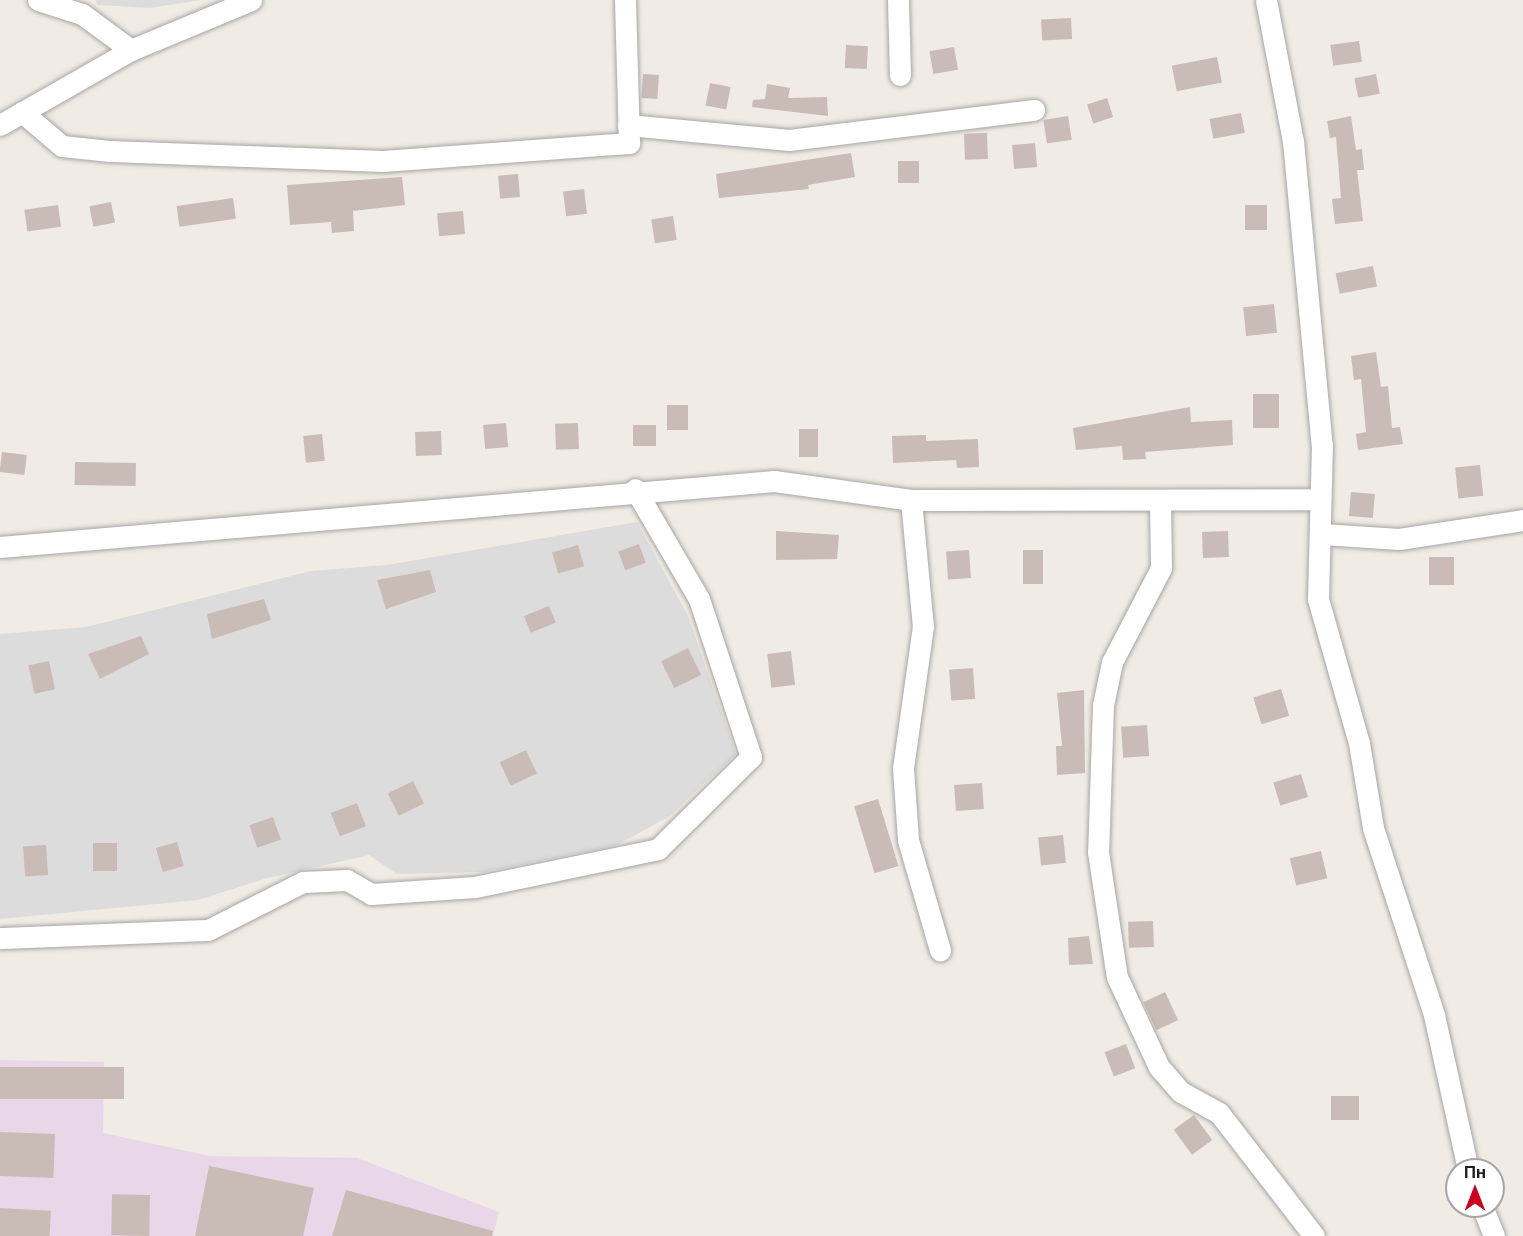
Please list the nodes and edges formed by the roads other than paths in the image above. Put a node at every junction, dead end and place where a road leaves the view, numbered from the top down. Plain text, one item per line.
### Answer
1 (38, 0) edge
2 (251, 0) edge
3 (625, 0) edge
4 (898, 0) edge
5 (1266, 0) edge
6 (131, 50) junction
7 (900, 75) dead end
8 (1034, 110) dead end
9 (22, 112) junction
10 (0, 125) edge
11 (628, 125) junction
12 (635, 489) junction
13 (1319, 499) junction
14 (911, 500) junction
15 (1160, 502) junction
16 (1523, 520) edge
17 (1322, 534) junction
18 (0, 547) edge
19 (0, 938) edge
20 (940, 950) dead end
21 (1465, 1158) edge
22 (1487, 1218) edge
23 (1314, 1236) edge
24 (1494, 1236) edge

1 - 6 street
2 - 6 street
3 - 11 street
4 - 7 street
5 - 13 street
6 - 9 street
8 - 11 street
9 - 10 street
9 - 11 street
12 - 14 street
12 - 18 street
12 - 19 street
13 - 15 street
13 - 17 street
14 - 15 street
14 - 20 street
15 - 23 street
16 - 17 street
17 - 21 street
22 - 24 street

